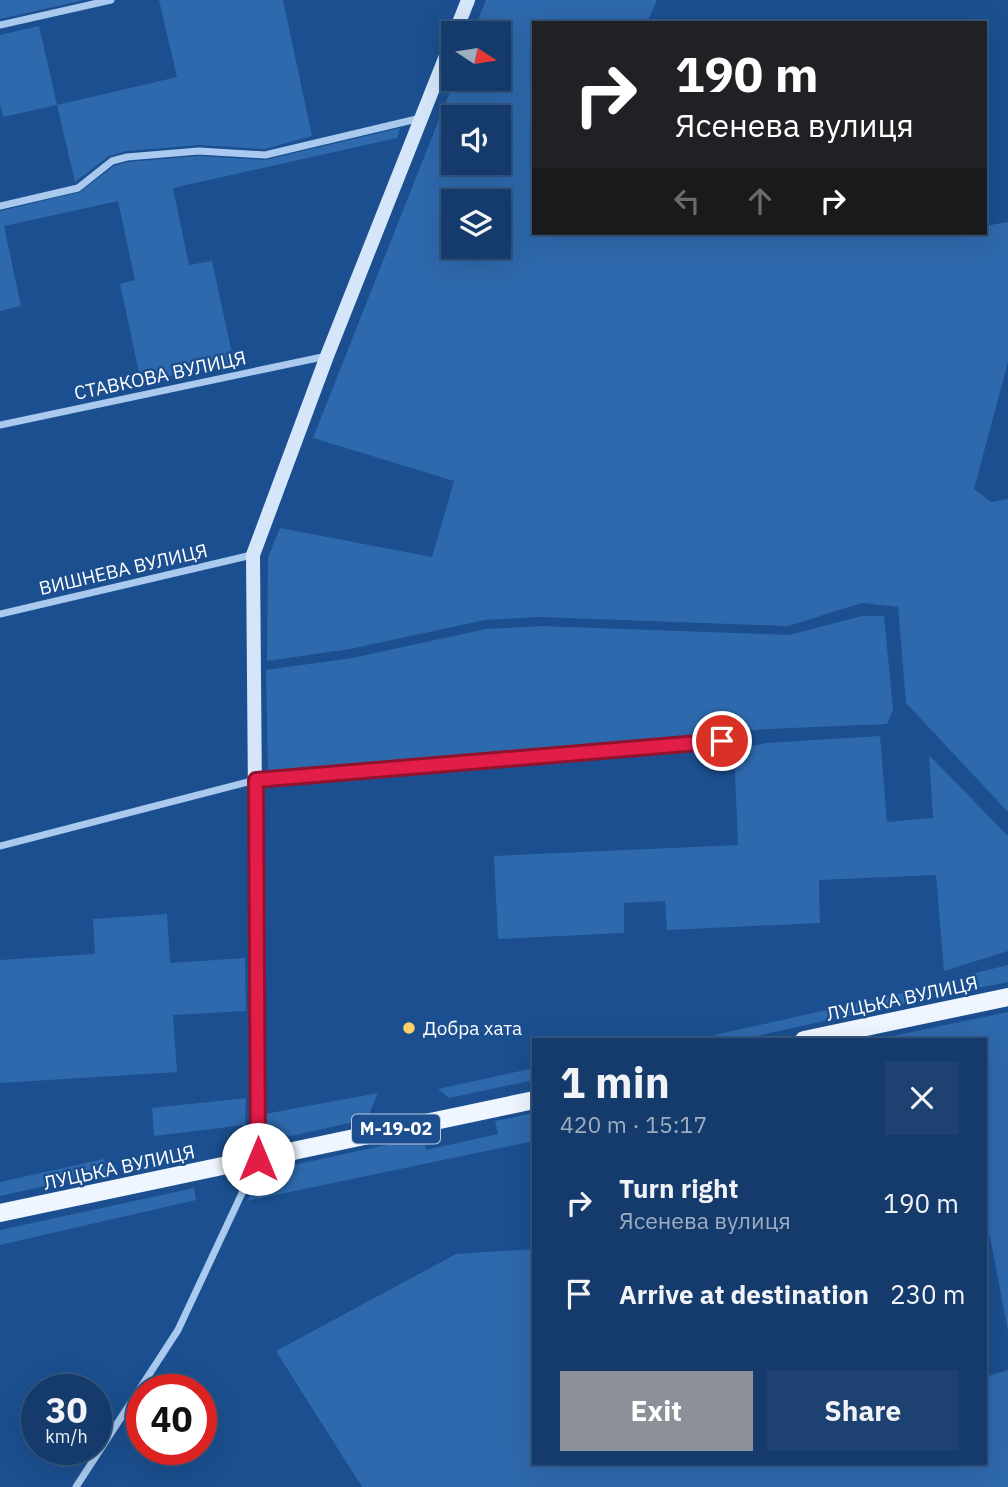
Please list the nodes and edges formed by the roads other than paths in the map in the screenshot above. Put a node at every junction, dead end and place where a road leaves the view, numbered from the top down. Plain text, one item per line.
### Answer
1 (111, 0) edge
2 (468, 0) edge
3 (460, 21) edge
4 (0, 25) edge
5 (441, 68) edge
6 (421, 118) junction
7 (0, 206) edge
8 (327, 356) junction
9 (0, 425) edge
10 (253, 555) junction
11 (0, 614) edge
12 (722, 741) dead end
13 (256, 780) junction
14 (0, 846) edge
15 (1008, 997) edge
16 (813, 1038) edge
17 (532, 1100) edge
18 (258, 1159) junction
19 (0, 1213) edge
20 (76, 1487) edge

1 - 4 street
2 - 3 street
5 - 6 street
6 - 7 street
6 - 8 street
8 - 9 street, СТАВКОВА ВУЛИЦЯ
8 - 10 street
10 - 11 street, ВИШНЕВА ВУЛИЦЯ
10 - 13 street
12 - 13 street
13 - 14 street
13 - 18 street
15 - 16 main road, ЛУЦЬКА ВУЛИЦЯ
17 - 18 main road, ЛУЦЬКА ВУЛИЦЯ / М-19-02
18 - 19 main road, ЛУЦЬКА ВУЛИЦЯ / М-19-02
18 - 20 street

